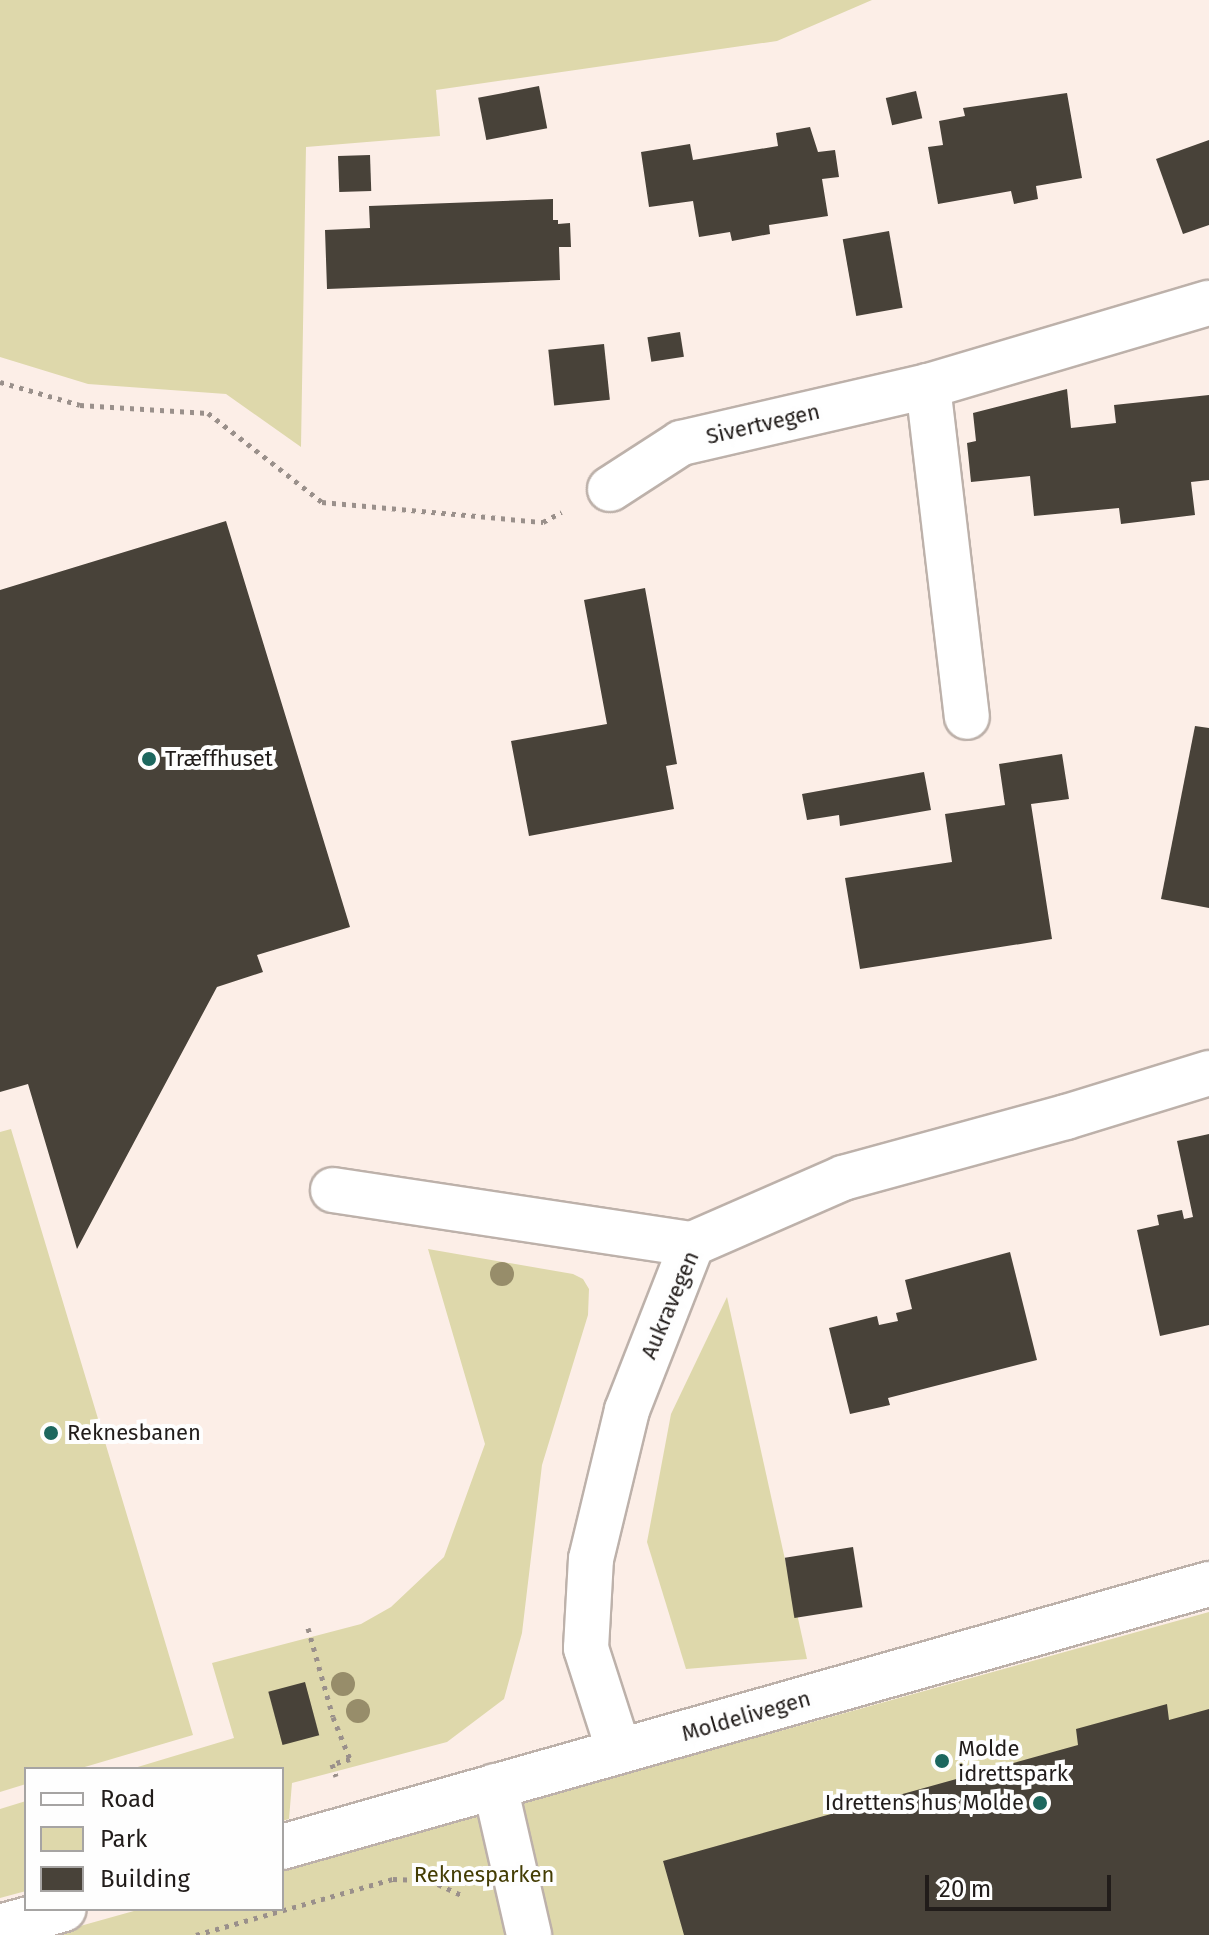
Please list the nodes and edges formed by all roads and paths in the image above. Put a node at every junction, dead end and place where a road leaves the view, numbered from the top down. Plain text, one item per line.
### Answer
1 (1209, 303) edge
2 (0, 382) edge
3 (928, 386) junction
4 (610, 489) joint
5 (967, 717) dead end
6 (1209, 1073) edge
7 (333, 1190) dead end
8 (692, 1244) junction
9 (1209, 1584) edge
10 (308, 1628) dead end
11 (619, 1751) junction
12 (332, 1764) dead end
13 (495, 1786) junction
14 (284, 1846) edge
15 (465, 1896) dead end
16 (284, 1910) edge
17 (57, 1911) edge
18 (280, 1911) edge
19 (0, 1927) edge
20 (196, 1935) edge
21 (529, 1935) edge

1 - 3 street, Sivertvegen
2 - 4 path
3 - 4 street, Sivertvegen
3 - 5 street
6 - 8 street, Aukravegen
7 - 8 street
8 - 11 street, Aukravegen
9 - 11 street, Moldelivegen
10 - 12 path
11 - 13 street, Moldelivegen
13 - 14 street, Moldelivegen
13 - 21 street
15 - 16 path
17 - 19 street
18 - 20 path

